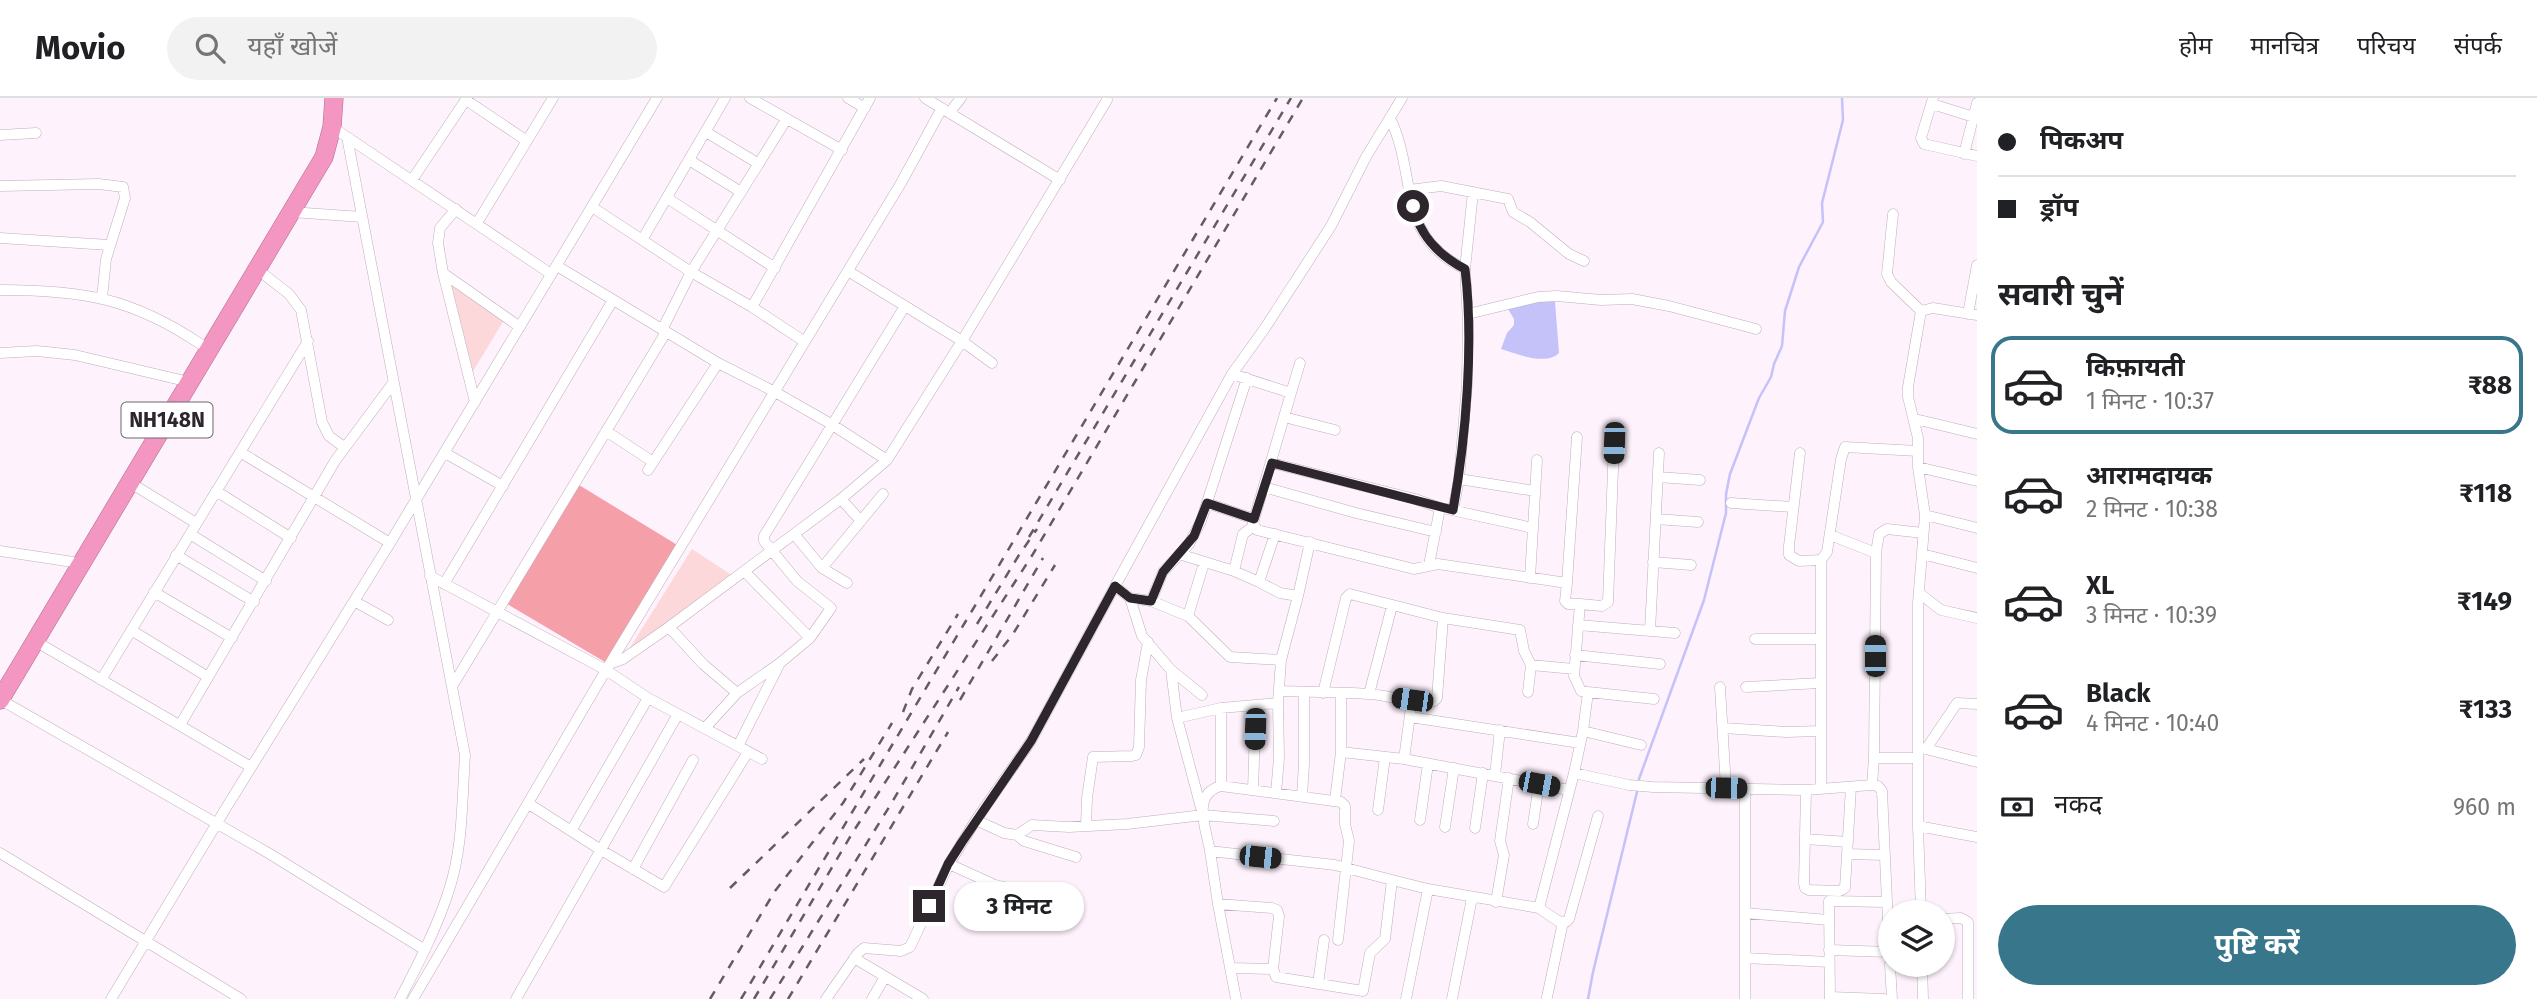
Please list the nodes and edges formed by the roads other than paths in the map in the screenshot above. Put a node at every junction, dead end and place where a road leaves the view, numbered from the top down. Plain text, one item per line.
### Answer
1 (334, 98) edge
2 (553, 98) edge
3 (657, 98) edge
4 (725, 98) edge
5 (848, 98) edge
6 (961, 98) edge
7 (1402, 98) edge
8 (467, 99) edge
9 (756, 99) edge
10 (929, 99) edge
11 (1107, 100) dead end
12 (1932, 101) edge
13 (868, 103) edge
14 (1977, 103) edge
15 (946, 110) junction
16 (1975, 117) edge
17 (1390, 118) junction
18 (786, 120) junction
19 (706, 132) junction
20 (36, 133) dead end
21 (336, 134) junction
22 (0, 135) edge
23 (527, 141) junction
24 (842, 149) junction
25 (1964, 154) junction
26 (1977, 156) edge
27 (689, 160) junction
28 (759, 163) junction
29 (412, 180) junction
30 (1060, 180) junction
31 (0, 186) edge
32 (1409, 190) junction
33 (741, 192) junction
34 (1473, 192) junction
35 (667, 198) junction
36 (592, 207) junction
37 (456, 209) junction
38 (291, 212) junction
39 (1893, 214) dead end
40 (362, 217) junction
41 (477, 223) junction
42 (717, 232) junction
43 (0, 238) edge
44 (642, 240) junction
45 (109, 245) junction
46 (1584, 261) dead end
47 (1977, 265) edge
48 (775, 268) junction
49 (257, 269) junction
50 (1465, 269) junction
51 (554, 270) junction
52 (848, 271) junction
53 (691, 272) junction
54 (443, 273) junction
55 (0, 290) edge
56 (102, 298) junction
57 (613, 300) junction
58 (905, 306) junction
59 (752, 307) junction
60 (1922, 311) junction
61 (1468, 314) junction
62 (1973, 315) edge
63 (520, 327) junction
64 (1756, 329) dead end
65 (664, 331) junction
66 (308, 341) junction
67 (962, 341) junction
68 (804, 342) junction
69 (202, 345) junction
70 (0, 352) edge
71 (718, 363) junction
72 (992, 363) dead end
73 (1300, 363) dead end
74 (1231, 374) junction
75 (1247, 379) junction
76 (181, 380) junction
77 (393, 383) junction
78 (775, 392) junction
79 (1291, 393) junction
80 (475, 402) junction
81 (1284, 417) junction
82 (1915, 419) junction
83 (831, 424) junction
84 (1335, 429) dead end
85 (606, 431) junction
86 (1977, 434) edge
87 (1577, 437) dead end
88 (1614, 443) dead end
89 (344, 447) junction
90 (1918, 451) junction
91 (240, 452) junction
92 (445, 453) junction
93 (1659, 453) dead end
94 (1800, 453) dead end
95 (887, 460) junction
96 (1537, 460) dead end
97 (1272, 463) junction
98 (1918, 467) junction
99 (1658, 477) junction
100 (1459, 479) junction
101 (1700, 480) dead end
102 (1977, 481) edge
103 (129, 482) junction
104 (503, 486) junction
105 (1264, 486) junction
106 (216, 491) junction
107 (1535, 491) junction
108 (883, 494) dead end
109 (316, 498) junction
110 (841, 499) junction
111 (416, 501) junction
112 (1207, 503) junction
113 (1731, 503) dead end
114 (1794, 507) junction
115 (1440, 508) junction
116 (1453, 510) junction
117 (1925, 515) junction
118 (1656, 519) junction
119 (861, 521) junction
120 (1698, 522) dead end
121 (196, 523) junction
122 (1254, 523) junction
123 (1533, 528) junction
124 (1977, 528) edge
125 (1436, 532) junction
126 (1923, 533) junction
127 (190, 534) junction
128 (794, 534) junction
129 (1275, 534) junction
130 (1830, 535) junction
131 (292, 538) junction
132 (1310, 542) junction
133 (390, 544) junction
134 (772, 550) junction
135 (0, 551) edge
136 (1876, 553) junction
137 (1179, 554) junction
138 (1922, 554) junction
139 (176, 555) junction
140 (1821, 560) junction
141 (73, 562) junction
142 (1653, 562) junction
143 (1204, 563) junction
144 (1429, 565) junction
145 (1691, 565) dead end
146 (822, 568) junction
147 (1977, 568) edge
148 (744, 570) junction
149 (1234, 571) junction
150 (430, 576) junction
151 (1530, 578) junction
152 (266, 581) junction
153 (1259, 582) junction
154 (847, 583) dead end
155 (1567, 583) junction
156 (444, 584) junction
157 (1115, 586) junction
158 (154, 592) junction
159 (1919, 593) junction
160 (1298, 596) junction
161 (1130, 598) junction
162 (354, 601) junction
163 (1151, 601) junction
164 (254, 602) junction
165 (1580, 604) junction
166 (1392, 606) junction
167 (496, 613) junction
168 (1188, 616) junction
169 (1443, 618) junction
170 (1977, 618) edge
171 (388, 620) dead end
172 (1578, 625) junction
173 (669, 626) junction
174 (131, 630) junction
175 (1650, 631) junction
176 (1675, 633) dead end
177 (232, 638) junction
178 (810, 638) junction
179 (1755, 639) dead end
180 (1820, 639) junction
181 (35, 641) junction
182 (1148, 642) junction
183 (1575, 655) junction
184 (1281, 660) junction
185 (780, 663) junction
186 (1660, 664) dead end
187 (1531, 665) junction
188 (609, 667) junction
189 (1574, 669) junction
190 (1171, 670) junction
191 (208, 677) junction
192 (102, 680) junction
193 (0, 683) edge
194 (1821, 684) junction
195 (453, 685) junction
196 (1720, 687) dead end
197 (1746, 687) dead end
198 (1280, 691) junction
199 (1304, 692) junction
200 (1528, 692) dead end
201 (1588, 692) junction
202 (737, 693) junction
203 (1323, 693) junction
204 (1341, 694) junction
205 (1369, 694) junction
206 (1202, 695) dead end
207 (648, 698) junction
208 (1654, 699) dead end
209 (0, 700) edge
210 (1412, 700) junction
211 (1278, 703) junction
212 (1977, 704) edge
213 (1221, 708) junction
214 (678, 714) junction
215 (1177, 718) junction
216 (1410, 718) junction
217 (180, 725) junction
218 (705, 728) junction
219 (1723, 728) junction
220 (1255, 729) dead end
221 (1500, 730) junction
222 (1583, 731) junction
223 (1821, 731) junction
224 (1580, 743) junction
225 (1641, 745) dead end
226 (743, 749) junction
227 (1921, 751) junction
228 (1341, 752) junction
229 (1385, 757) junction
230 (1874, 758) junction
231 (762, 759) dead end
232 (1404, 759) junction
233 (693, 760) dead end
234 (1977, 762) edge
235 (1428, 764) junction
236 (251, 767) junction
237 (1454, 768) junction
238 (1483, 773) junction
239 (1574, 773) junction
240 (1494, 775) junction
241 (1509, 778) junction
242 (1539, 784) junction
243 (1872, 785) junction
244 (1222, 786) junction
245 (1851, 786) junction
246 (1726, 788) junction
247 (1745, 789) junction
248 (1821, 789) junction
249 (1253, 790) junction
250 (1569, 790) junction
251 (1806, 790) junction
252 (1276, 793) junction
253 (1302, 796) junction
254 (1335, 800) junction
255 (529, 804) junction
256 (1378, 810) dead end
257 (1202, 812) junction
258 (1598, 816) dead end
259 (976, 820) junction
260 (1420, 820) dead end
261 (1274, 821) dead end
262 (216, 824) junction
263 (1533, 824) dead end
264 (1086, 826) junction
265 (1919, 826) junction
266 (1445, 827) dead end
267 (1475, 828) dead end
268 (571, 831) junction
269 (1017, 835) junction
270 (1977, 837) edge
271 (1805, 839) junction
272 (1848, 842) junction
273 (601, 850) junction
274 (1210, 851) junction
275 (0, 853) edge
276 (1847, 854) junction
277 (1884, 855) junction
278 (1076, 858) dead end
279 (948, 864) junction
280 (1346, 868) junction
281 (633, 869) junction
282 (1392, 880) junction
283 (1428, 889) junction
284 (1829, 896) junction
285 (1472, 898) junction
286 (1887, 900) edge
287 (1922, 900) edge
288 (1878, 901) edge
289 (1072, 902) dead end
290 (1496, 902) junction
291 (1218, 904) junction
292 (1539, 908) junction
293 (1745, 913) junction
294 (1955, 918) edge
295 (1829, 920) junction
296 (1563, 922) junction
297 (147, 940) junction
298 (1324, 940) dead end
299 (1338, 940) dead end
300 (1829, 950) junction
301 (424, 952) junction
302 (1878, 952) edge
303 (854, 958) junction
304 (1745, 958) junction
305 (433, 961) junction
306 (1829, 962) junction
307 (1231, 968) junction
308 (1273, 969) junction
309 (886, 977) junction
310 (1891, 977) edge
311 (1922, 977) edge
312 (1318, 984) junction
313 (1362, 995) edge
314 (1547, 997) dead end
315 (1830, 998) edge
316 (111, 999) edge
317 (241, 999) edge
318 (400, 999) edge
319 (413, 999) edge
320 (516, 999) edge
321 (826, 999) edge
322 (872, 999) edge
323 (923, 999) edge
324 (1236, 999) edge
325 (1406, 999) edge
326 (1452, 999) edge
327 (1745, 999) edge
328 (1884, 999) edge
329 (1892, 999) edge
330 (1923, 999) edge
331 (1968, 999) edge

1 - 21 highway, NH148N
2 - 23 street
3 - 36 street
4 - 19 street
5 - 13 street
6 - 15 street
7 - 17 street
8 - 23 street
8 - 29 street
9 - 18 street
10 - 15 street
11 - 30 street
12 - 16 street
12 - 25 street
13 - 24 street
14 - 16 street
15 - 30 street
15 - 52 street
16 - 25 street
17 - 32 street
17 - 74 street
18 - 24 street
18 - 28 street
19 - 27 street
19 - 28 street
20 - 22 street
21 - 29 street
21 - 38 highway, NH148N
21 - 40 street
21 - 69 highway, NH148N
23 - 41 street
24 - 48 street
25 - 26 street
27 - 33 street
27 - 35 street
28 - 33 street
29 - 37 street
30 - 67 street
31 - 45 street
32 - 34 street
32 - 50 street
33 - 42 street
34 - 46 street
34 - 50 street
35 - 42 street
35 - 44 street
36 - 44 street
36 - 51 street
37 - 41 street
37 - 54 street
38 - 40 street
38 - 49 highway, NH148N
39 - 60 street
40 - 77 street
41 - 51 street
42 - 48 street
42 - 53 street
43 - 45 street
44 - 53 street
45 - 56 street
47 - 62 street
48 - 59 street
49 - 66 street
49 - 103 highway, NH148N
50 - 61 street
51 - 57 street
51 - 63 street
52 - 58 street
52 - 68 street
53 - 59 street
53 - 65 street
54 - 63 street
54 - 80 street
55 - 56 street
56 - 69 street
57 - 65 street
57 - 104 street
58 - 67 street
58 - 83 street
59 - 68 street
60 - 62 street
60 - 82 street
61 - 64 street
61 - 100 street
63 - 80 street
65 - 71 street
65 - 85 street
66 - 89 street
66 - 91 street
67 - 72 street
67 - 95 street
68 - 78 street
69 - 76 highway, NH148N
70 - 76 street
71 - 78 street
71 - 85 street
73 - 79 street
74 - 75 street
74 - 157 street
75 - 79 street
75 - 112 street
76 - 141 highway, NH148N
77 - 89 street
77 - 111 street
78 - 83 street
78 - 188 street
79 - 81 street
80 - 92 street
81 - 84 street
81 - 97 street
82 - 86 street
82 - 90 street
83 - 95 street
83 - 134 street
85 - 167 street
87 - 155 street
88 - 165 street
89 - 109 street
90 - 98 street
90 - 130 street
91 - 106 street
91 - 109 street
92 - 104 street
92 - 111 street
93 - 99 street
94 - 114 street
95 - 110 street
96 - 107 street
97 - 105 street
97 - 115 street
98 - 102 street
98 - 117 street
99 - 101 street
99 - 118 street
100 - 107 street
100 - 116 street
103 - 121 street
103 - 181 highway, NH148N
104 - 156 street
105 - 122 street
105 - 125 street
106 - 121 street
106 - 131 street
107 - 123 street
108 - 119 street
109 - 131 street
109 - 133 street
110 - 119 street
110 - 128 street
111 - 133 street
111 - 150 street
112 - 122 street
112 - 137 street
113 - 114 street
114 - 140 street
115 - 116 street
115 - 125 street
116 - 123 street
117 - 124 street
117 - 126 street
118 - 120 street
118 - 142 street
119 - 146 street
121 - 127 street
122 - 129 street
122 - 149 street
123 - 151 street
125 - 144 street
126 - 136 street
126 - 138 street
127 - 139 street
127 - 152 street
128 - 134 street
128 - 146 street
129 - 132 street
129 - 153 street
130 - 136 street
130 - 140 street
131 - 152 street
132 - 144 street
132 - 160 street
133 - 162 street
134 - 148 street
134 - 178 street
135 - 141 street
136 - 230 street
137 - 143 street
137 - 163 street
138 - 147 street
138 - 159 street
139 - 158 street
139 - 164 street
140 - 180 street
141 - 193 highway, NH148N
142 - 145 street
142 - 175 street
143 - 149 street
143 - 168 street
144 - 151 street
146 - 154 street
148 - 173 street
148 - 178 street
149 - 153 street
150 - 156 street
150 - 195 street
151 - 155 street
152 - 164 street
153 - 160 street
155 - 165 street
156 - 167 street
157 - 161 street
157 - 259 street
158 - 174 street
158 - 177 street
159 - 170 street
159 - 227 street
160 - 184 street
161 - 163 street
161 - 182 street
162 - 171 street
162 - 236 street
163 - 168 street
164 - 177 street
165 - 172 street
166 - 169 street
166 - 203 street
166 - 205 street
167 - 188 street
167 - 195 street
168 - 184 street
169 - 187 street
169 - 210 street
172 - 175 street
172 - 183 street
173 - 188 street
173 - 202 street
174 - 191 street
174 - 192 street
175 - 176 street
177 - 191 street
178 - 185 street
179 - 180 street
180 - 194 street
181 - 192 street
181 - 209 highway, NH148N
182 - 190 street
182 - 264 street
183 - 186 street
183 - 189 street
184 - 198 street
185 - 202 street
185 - 226 street
187 - 189 street
187 - 200 street
188 - 207 street
188 - 255 street
189 - 201 street
190 - 206 street
190 - 215 street
191 - 217 street
192 - 217 street
194 - 197 street
194 - 223 street
195 - 301 street
196 - 219 street
198 - 199 street
198 - 211 street
199 - 203 street
199 - 253 street
201 - 208 street
201 - 222 street
202 - 218 street
203 - 204 street
204 - 205 street
204 - 228 street
205 - 210 street
207 - 214 street
207 - 268 street
209 - 262 street
210 - 216 street
211 - 213 street
211 - 252 street
212 - 227 street
213 - 215 street
213 - 244 street
214 - 218 street
214 - 273 street
215 - 257 street
216 - 221 street
216 - 232 street
217 - 236 street
218 - 226 street
219 - 223 street
219 - 246 street
220 - 249 street
221 - 224 street
221 - 240 street
222 - 224 street
222 - 225 street
223 - 248 street
224 - 239 street
226 - 231 street
226 - 281 street
227 - 230 street
227 - 234 street
227 - 265 street
228 - 229 street
228 - 254 street
229 - 232 street
229 - 256 street
230 - 243 street
232 - 235 street
233 - 281 street
235 - 237 street
235 - 260 street
236 - 262 street
237 - 238 street
237 - 266 street
238 - 240 street
238 - 267 street
239 - 246 street
239 - 250 street
240 - 241 street
241 - 242 street
241 - 290 street
242 - 250 street
242 - 263 street
243 - 245 street
243 - 277 street
244 - 249 street
244 - 257 street
245 - 248 street
245 - 272 street
246 - 247 street
247 - 251 street
247 - 293 street
248 - 251 street
249 - 252 street
250 - 292 street
251 - 271 street
252 - 253 street
253 - 254 street
254 - 280 street
255 - 268 street
255 - 305 street
257 - 261 street
257 - 264 street
257 - 274 street
258 - 296 street
259 - 269 street
259 - 279 street
262 - 297 street
262 - 301 street
264 - 269 street
265 - 270 street
265 - 287 street
268 - 273 street
269 - 278 street
271 - 272 street
271 - 284 street
272 - 276 street
273 - 281 street
273 - 320 street
274 - 280 street
274 - 291 street
275 - 297 street
276 - 277 street
276 - 284 street
277 - 286 street
279 - 289 street
279 - 303 street
280 - 282 street
280 - 299 street
282 - 283 street
282 - 313 street
283 - 285 street
283 - 325 street
284 - 288 street
284 - 295 street
285 - 290 street
285 - 326 street
290 - 292 street
291 - 307 street
291 - 308 street
292 - 296 street
293 - 295 street
293 - 304 street
294 - 331 street
295 - 300 street
296 - 314 street
297 - 316 street
297 - 317 street
298 - 312 street
300 - 302 street
300 - 306 street
301 - 305 street
301 - 318 street
303 - 309 street
303 - 321 street
304 - 306 street
304 - 327 street
305 - 319 street
306 - 315 street
307 - 308 street
307 - 324 street
308 - 312 street
309 - 322 street
309 - 323 street
310 - 329 street
311 - 330 street
312 - 313 street
315 - 328 street

